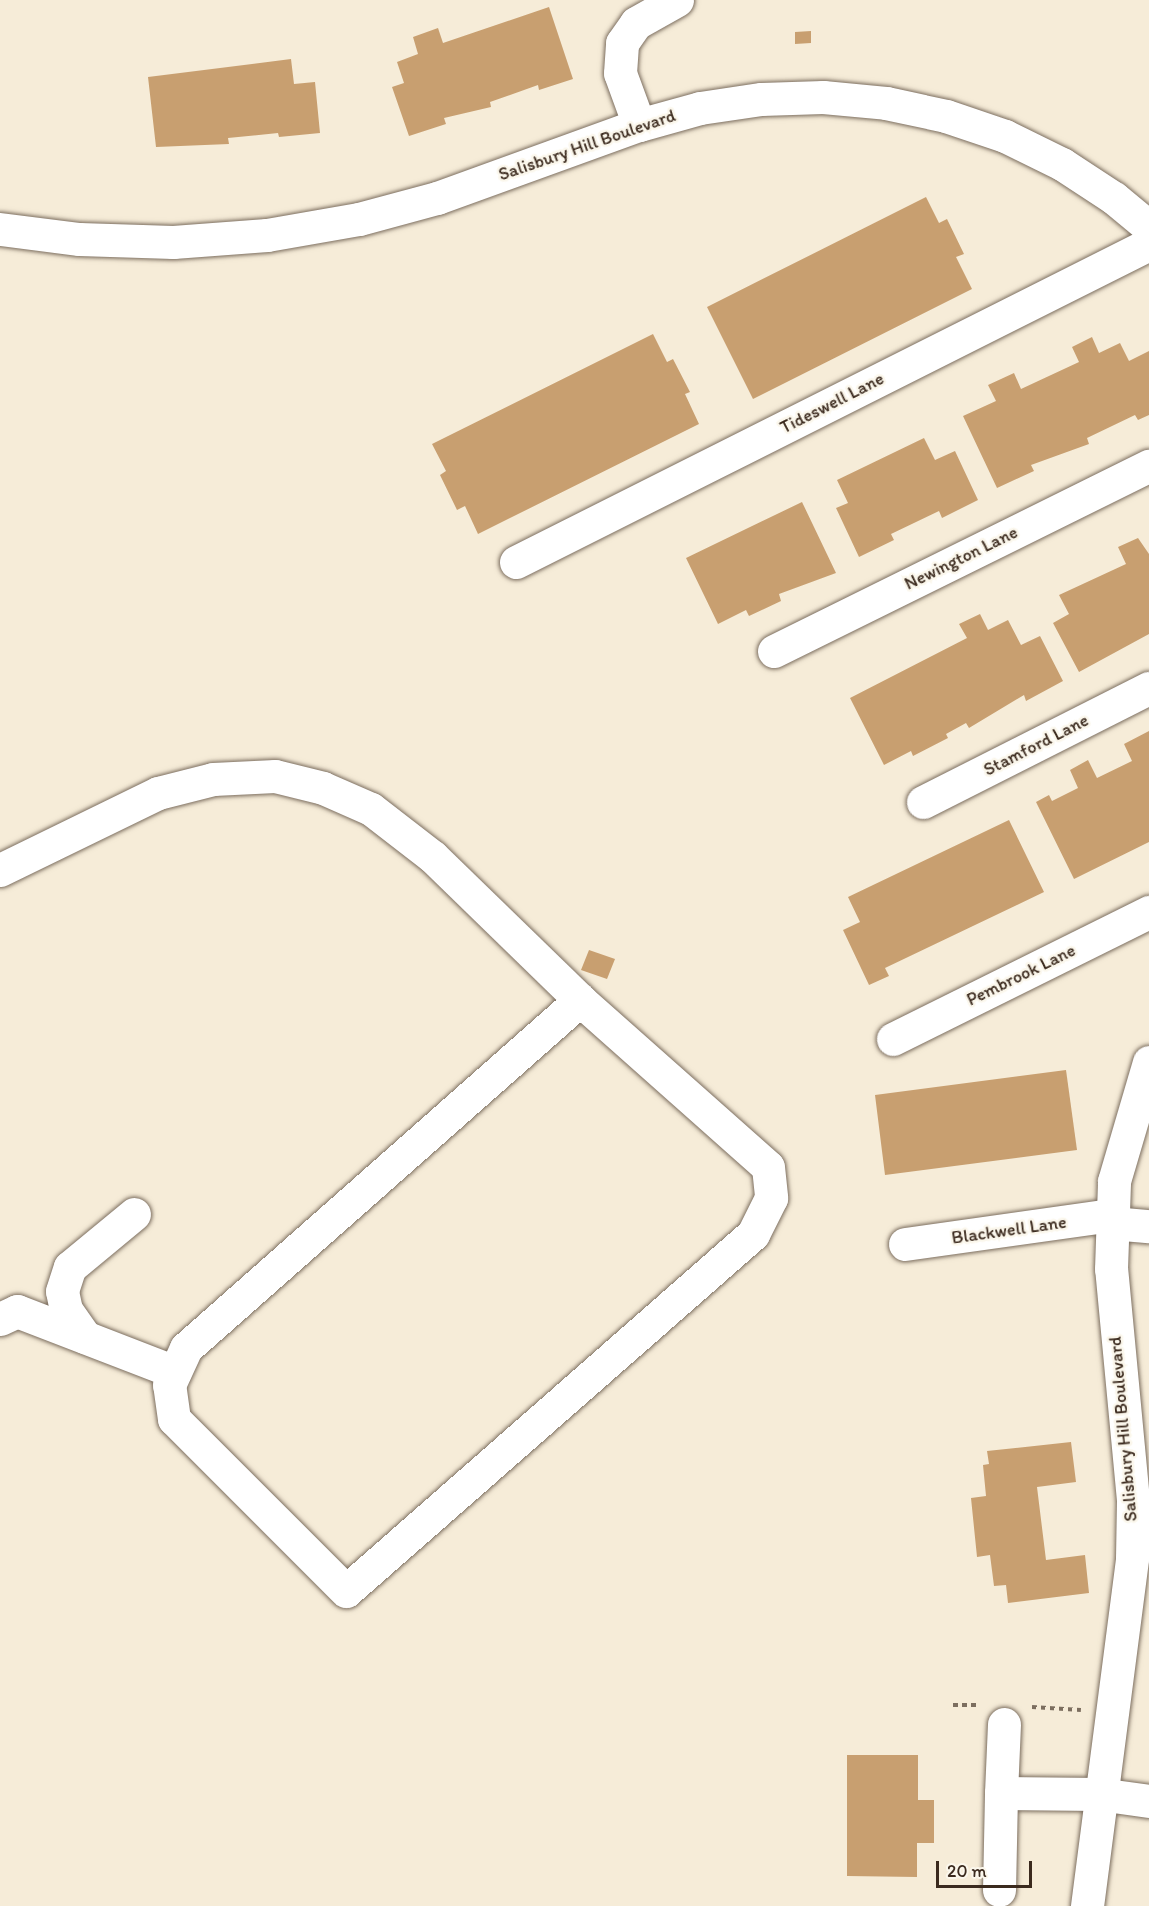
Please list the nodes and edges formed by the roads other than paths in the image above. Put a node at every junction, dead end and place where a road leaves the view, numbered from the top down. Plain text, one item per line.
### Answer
1 (677, 0) edge
2 (639, 124) junction
3 (1149, 227) edge
4 (0, 229) edge
5 (1149, 244) edge
6 (1149, 466) edge
7 (516, 562) dead end
8 (774, 651) dead end
9 (1149, 688) edge
10 (923, 802) dead end
11 (0, 870) edge
12 (1149, 912) edge
13 (580, 1000) junction
14 (893, 1039) dead end
15 (1149, 1062) edge
16 (134, 1214) dead end
17 (1112, 1219) junction
18 (1149, 1226) edge
19 (905, 1244) dead end
20 (0, 1319) edge
21 (85, 1337) junction
22 (175, 1372) junction
23 (1004, 1724) dead end
24 (1001, 1793) junction
25 (1099, 1794) junction
26 (1149, 1801) edge
27 (999, 1890) dead end
28 (1087, 1906) edge

1 - 2 street
2 - 3 street, Salisbury Hill Boulevard
2 - 4 street, Salisbury Hill Boulevard
5 - 7 street, Tideswell Lane
6 - 8 street, Newington Lane
9 - 10 street, Stamford Lane
11 - 13 street
12 - 14 street, Pembrook Lane
13 - 22 street
13 - 22 street
15 - 17 street, Salisbury Hill Boulevard
16 - 21 street
17 - 18 street, Blackwell Lane
17 - 19 street, Blackwell Lane
17 - 25 street, Salisbury Hill Boulevard
20 - 21 street
21 - 22 street
23 - 24 street
24 - 25 street
24 - 27 street
25 - 26 street
25 - 28 street, Salisbury Hill Boulevard

